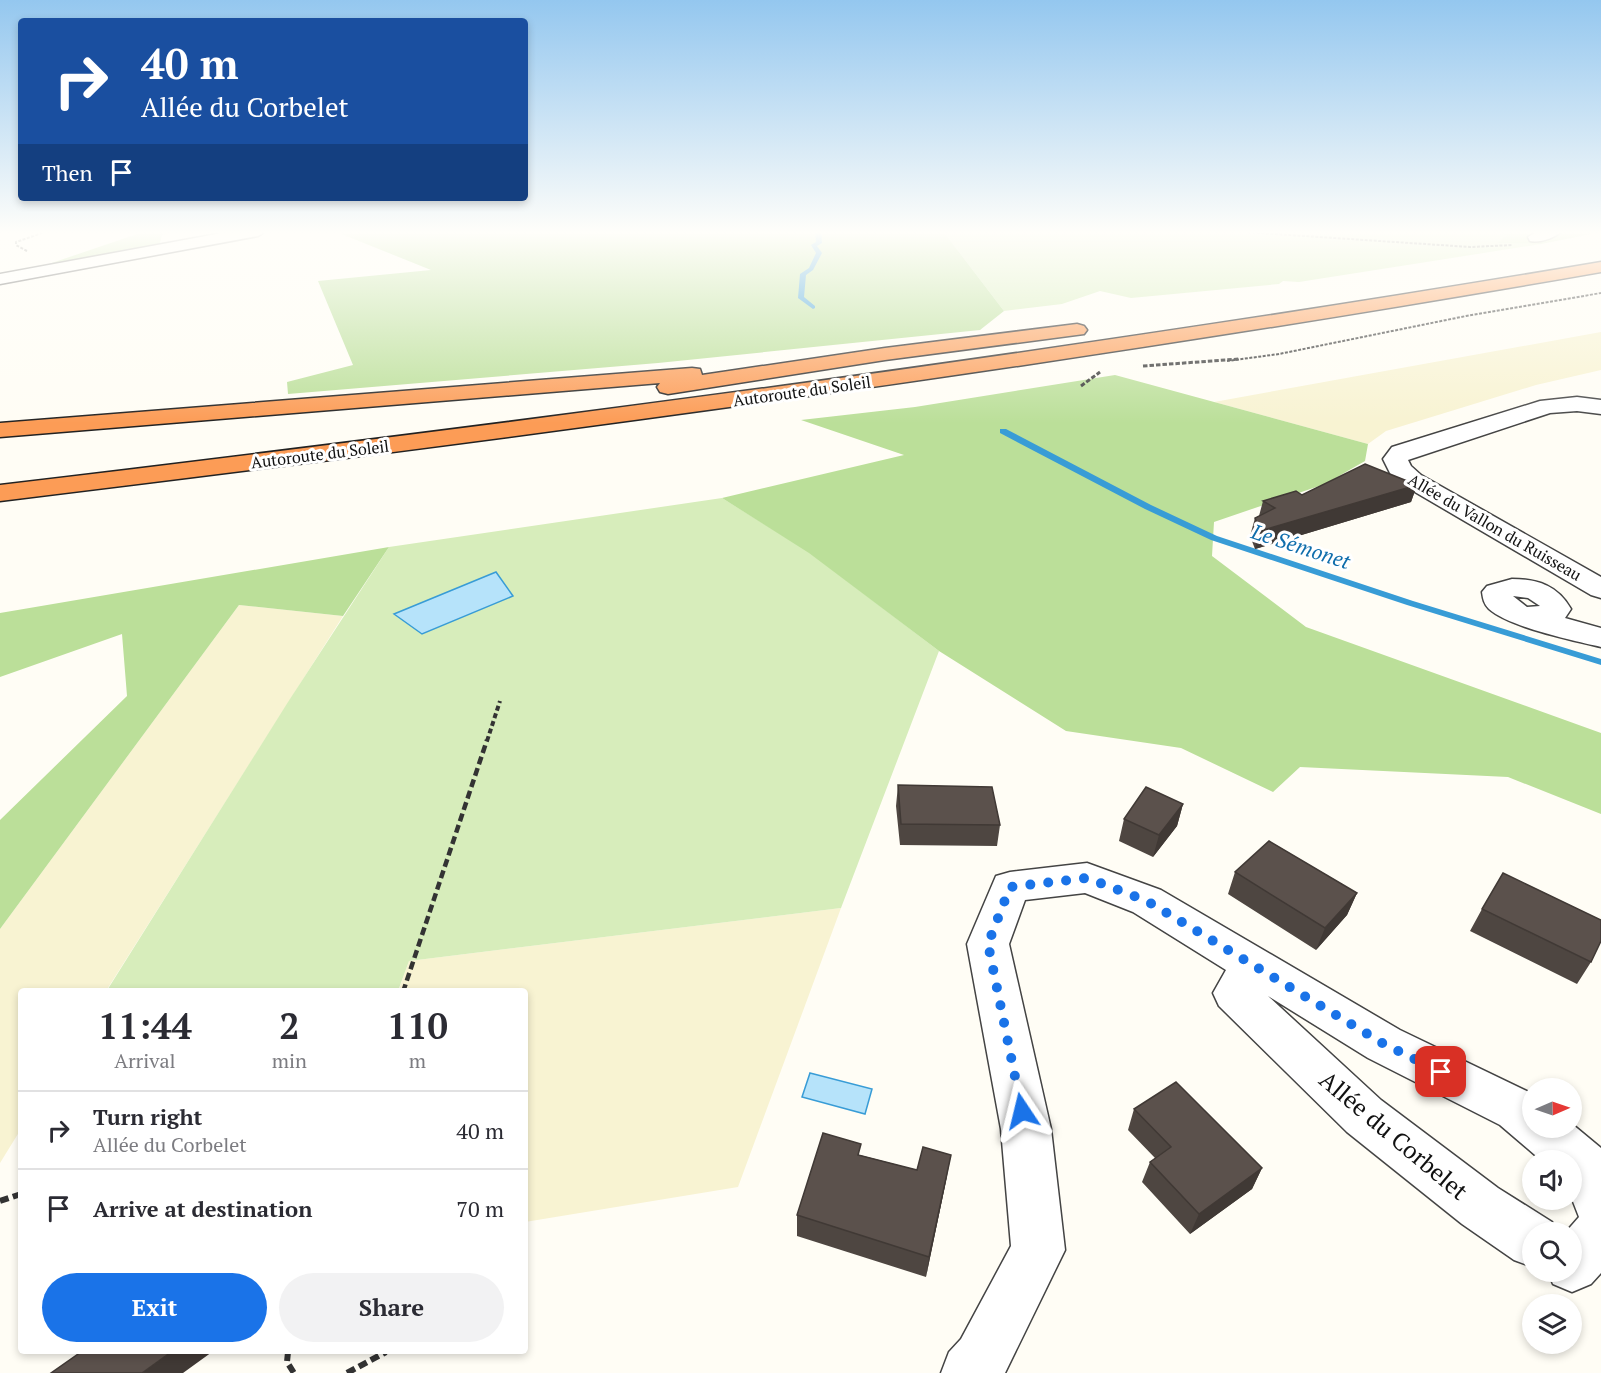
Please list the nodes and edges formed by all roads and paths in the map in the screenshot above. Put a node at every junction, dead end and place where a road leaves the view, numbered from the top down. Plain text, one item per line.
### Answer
1 (1438, 295) edge
2 (1589, 295) edge
3 (1098, 327) dead end
4 (885, 354) junction
5 (1139, 367) dead end
6 (1101, 371) dead end
7 (1081, 386) dead end
8 (1601, 407) edge
9 (0, 430) edge
10 (237, 442) dead end
11 (309, 456) junction
12 (0, 493) edge
13 (0, 509) edge
14 (1601, 589) edge
15 (1527, 616) dead end
16 (1601, 638) edge
17 (500, 702) dead end
18 (1252, 963) junction
19 (404, 988) edge
20 (1522, 1114) edge
21 (1551, 1138) edge
22 (18, 1195) edge
23 (0, 1201) edge
24 (1601, 1207) edge
25 (1601, 1232) edge
26 (1522, 1234) edge
27 (1582, 1254) edge
28 (288, 1354) edge
29 (382, 1354) edge
30 (294, 1373) edge
31 (347, 1373) edge
32 (970, 1373) edge

1 - 11 highway, Autoroute du Soleil
2 - 5 path
3 - 4 highway, Autoroute du Soleil
4 - 9 highway
4 - 10 highway, Autoroute du Soleil
6 - 7 path
8 - 14 street, Allée du Vallon du Ruisseau
11 - 12 highway, Autoroute du Soleil
11 - 13 highway
15 - 16 street
17 - 19 path
18 - 20 street
18 - 26 street, Allée du Corbelet
18 - 32 street
21 - 24 street
22 - 23 path
25 - 27 street
28 - 30 path
29 - 31 path

